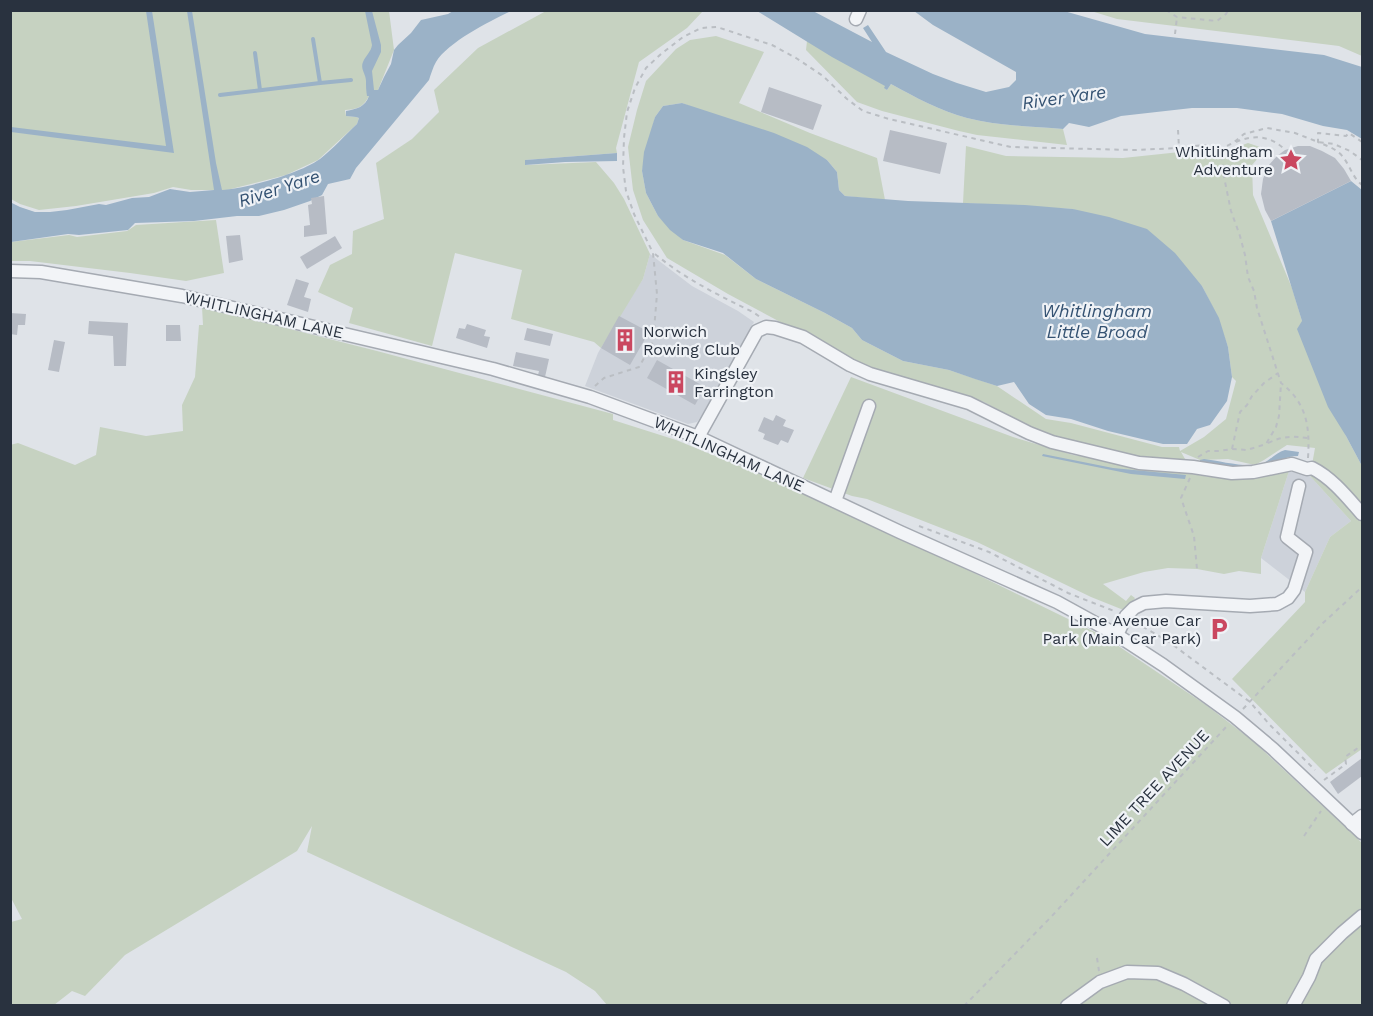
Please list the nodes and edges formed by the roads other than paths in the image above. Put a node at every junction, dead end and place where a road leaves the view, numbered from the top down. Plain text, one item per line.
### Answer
1 (10, 271) edge
2 (869, 406) dead end
3 (698, 437) junction
4 (1299, 486) dead end
5 (835, 501) junction
6 (1362, 514) edge
7 (1117, 635) junction
8 (1362, 816) edge
9 (1352, 824) junction
10 (1362, 833) edge
11 (1362, 916) edge
12 (1067, 1005) edge
13 (1224, 1005) edge
14 (1293, 1005) edge

1 - 3 street, WHITLINGHAM LANE
2 - 5 street
3 - 5 street, WHITLINGHAM LANE
3 - 6 street
4 - 7 street
5 - 7 street, WHITLINGHAM LANE
7 - 9 street, WHITLINGHAM LANE
8 - 9 street
9 - 10 street, WHITLINGHAM LANE
11 - 14 street
12 - 13 street

